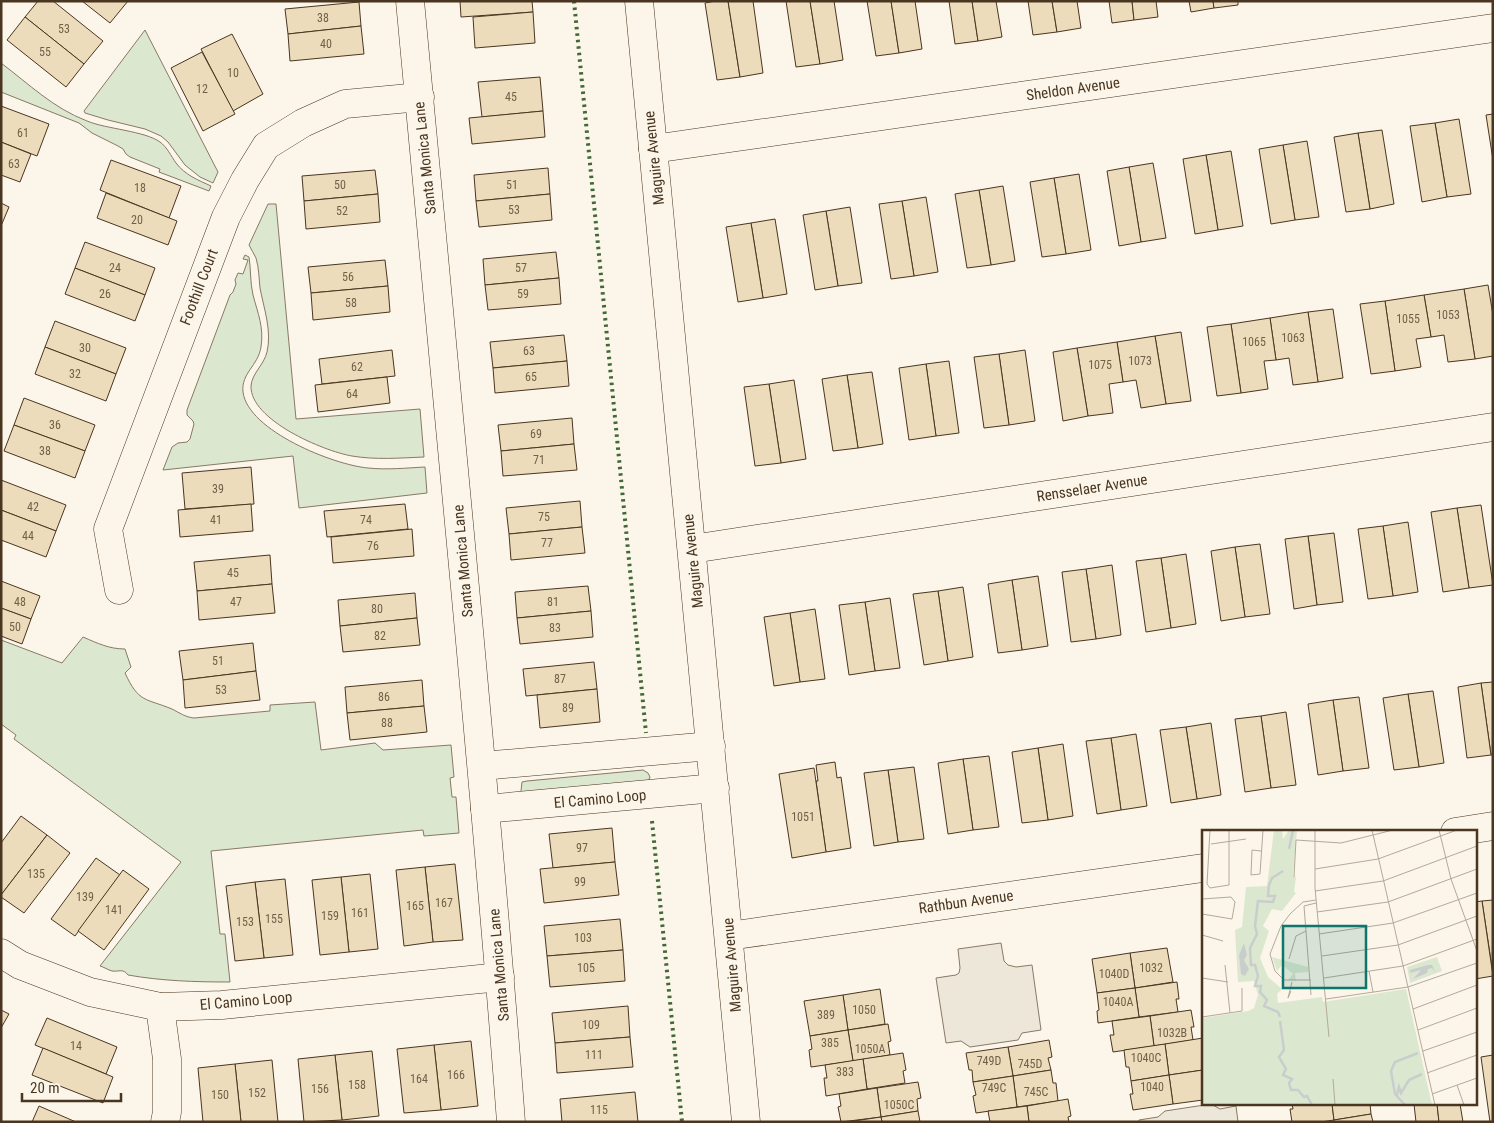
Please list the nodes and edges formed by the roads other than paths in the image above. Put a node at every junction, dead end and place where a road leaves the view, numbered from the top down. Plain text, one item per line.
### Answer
1 (410, 1) edge
2 (639, 1) edge
3 (1493, 28) edge
4 (420, 97) junction
5 (653, 149) junction
6 (1493, 427) edge
7 (692, 549) junction
8 (119, 590) dead end
9 (711, 746) junction
10 (482, 766) junction
11 (715, 788) junction
12 (485, 809) junction
13 (1493, 826) edge
14 (1468, 830) edge
15 (1202, 868) edge
16 (729, 936) junction
17 (1, 953) edge
18 (500, 977) junction
19 (160, 1007) junction
20 (165, 1122) edge
21 (511, 1122) edge
22 (746, 1122) edge

1 - 4 street, Santa Monica Lane
2 - 5 street, Maguire Avenue
3 - 5 street, Sheldon Avenue
4 - 8 street, Foothill Court
4 - 10 street, Santa Monica Lane
5 - 7 street, Maguire Avenue
6 - 7 street, Rensselaer Avenue
7 - 9 street, Maguire Avenue
9 - 10 street
9 - 11 street, Maguire Avenue
10 - 12 street, Santa Monica Lane
11 - 12 street, El Camino Loop
11 - 16 street, Maguire Avenue
12 - 18 street, Santa Monica Lane
13 - 14 street
15 - 16 street, Rathbun Avenue
16 - 22 street, Maguire Avenue
17 - 19 street, El Camino Loop
18 - 19 street, El Camino Loop
18 - 21 street, Santa Monica Lane
19 - 20 street

